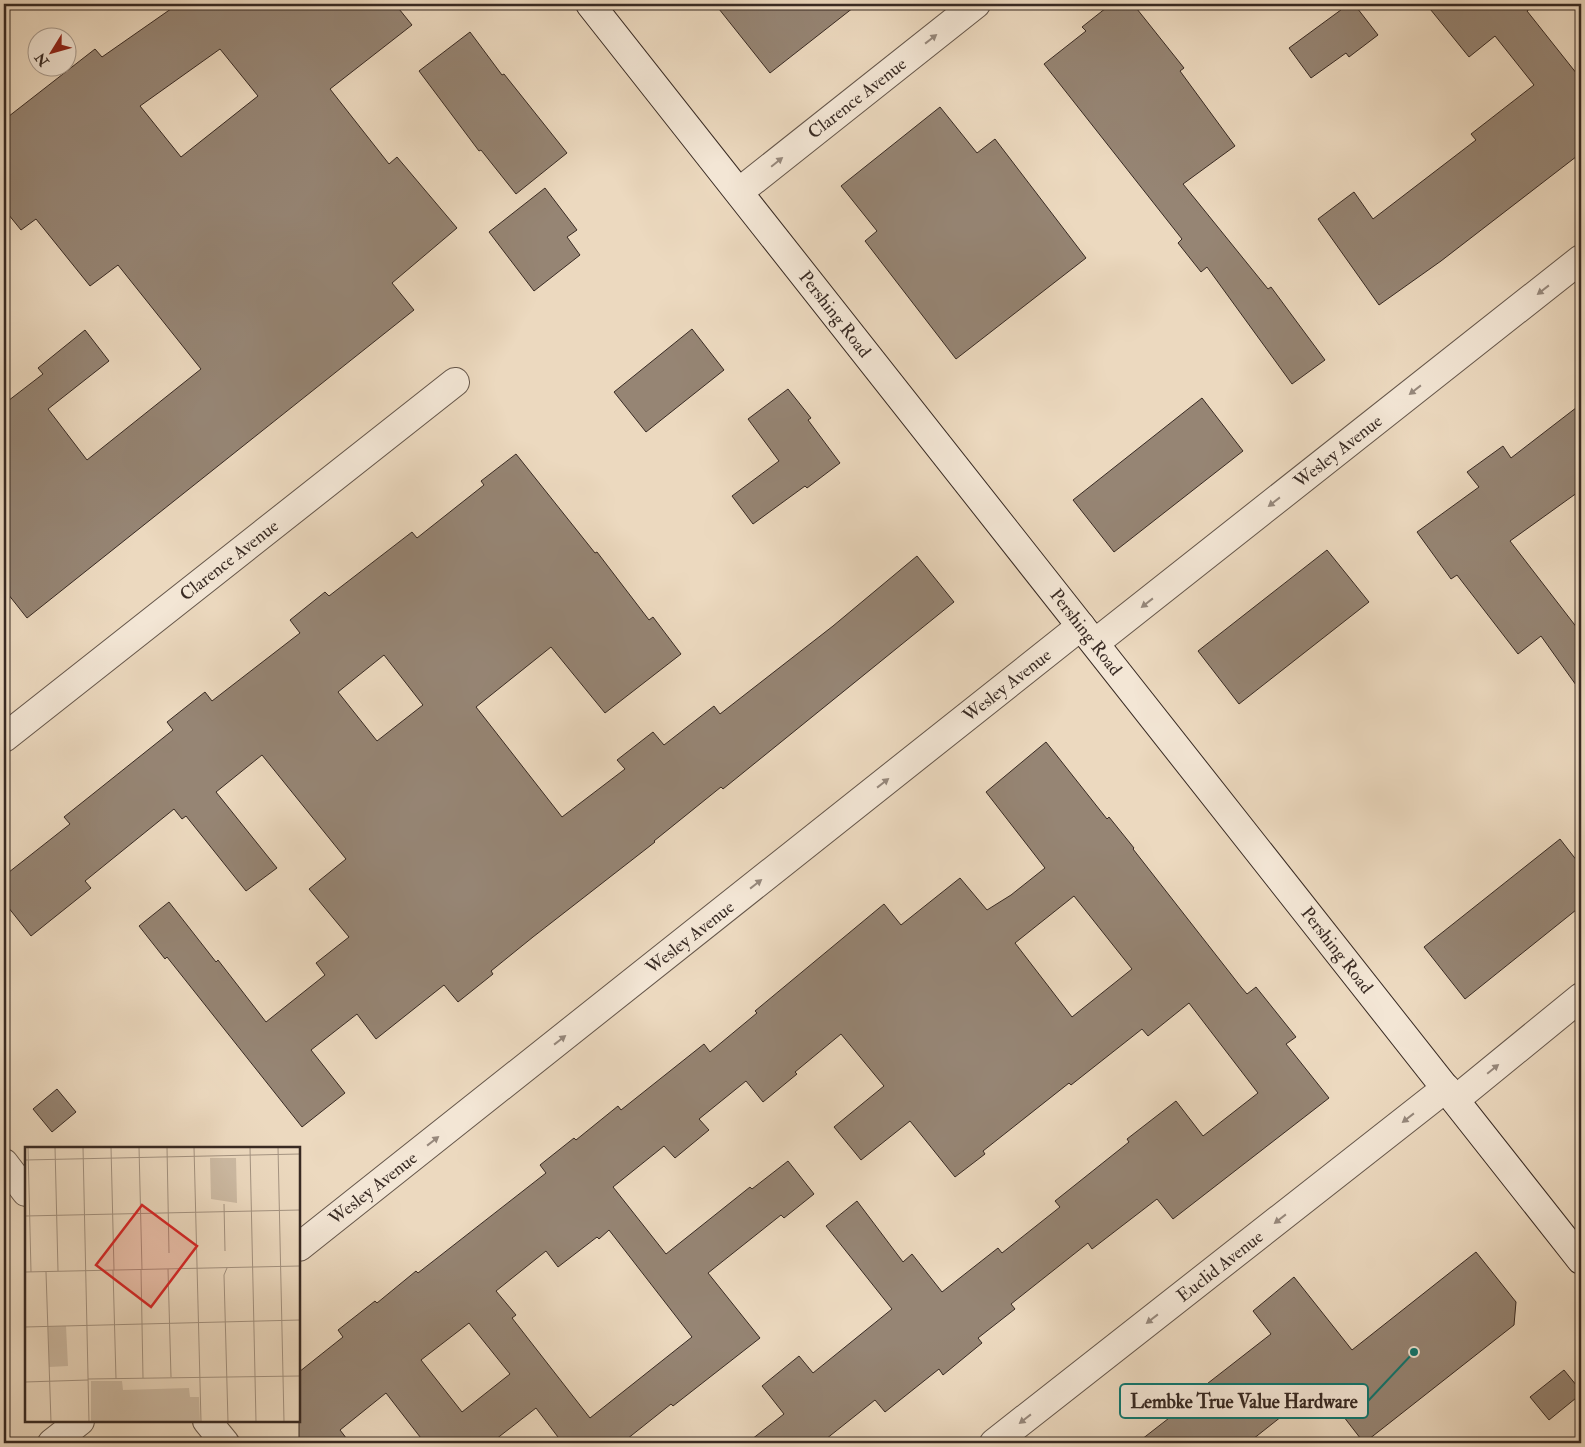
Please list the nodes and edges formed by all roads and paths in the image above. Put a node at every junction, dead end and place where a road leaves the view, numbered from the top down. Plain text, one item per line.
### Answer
1 (590, 4) edge
2 (976, 4) edge
3 (739, 192) junction
4 (1581, 259) edge
5 (455, 382) dead end
6 (1088, 635) junction
7 (4, 738) edge
8 (1581, 997) edge
9 (1451, 1094) junction
10 (4, 1163) edge
11 (25, 1191) edge
12 (300, 1246) edge
13 (1581, 1260) edge
14 (79, 1422) edge
15 (208, 1422) edge
16 (52, 1443) edge
17 (225, 1443) edge
18 (994, 1443) edge

1 - 3 street, Pershing Road
3 -> 2 street, Clarence Avenue
3 - 6 street, Pershing Road
4 -> 6 street, Wesley Avenue
5 - 7 street, Clarence Avenue
6 - 9 street, Pershing Road
12 -> 6 street, Wesley Avenue
9 -> 8 street, Euclid Avenue
9 - 13 street, Pershing Road
9 -> 18 street, Euclid Avenue
10 - 11 street
14 - 16 street
15 - 17 street

